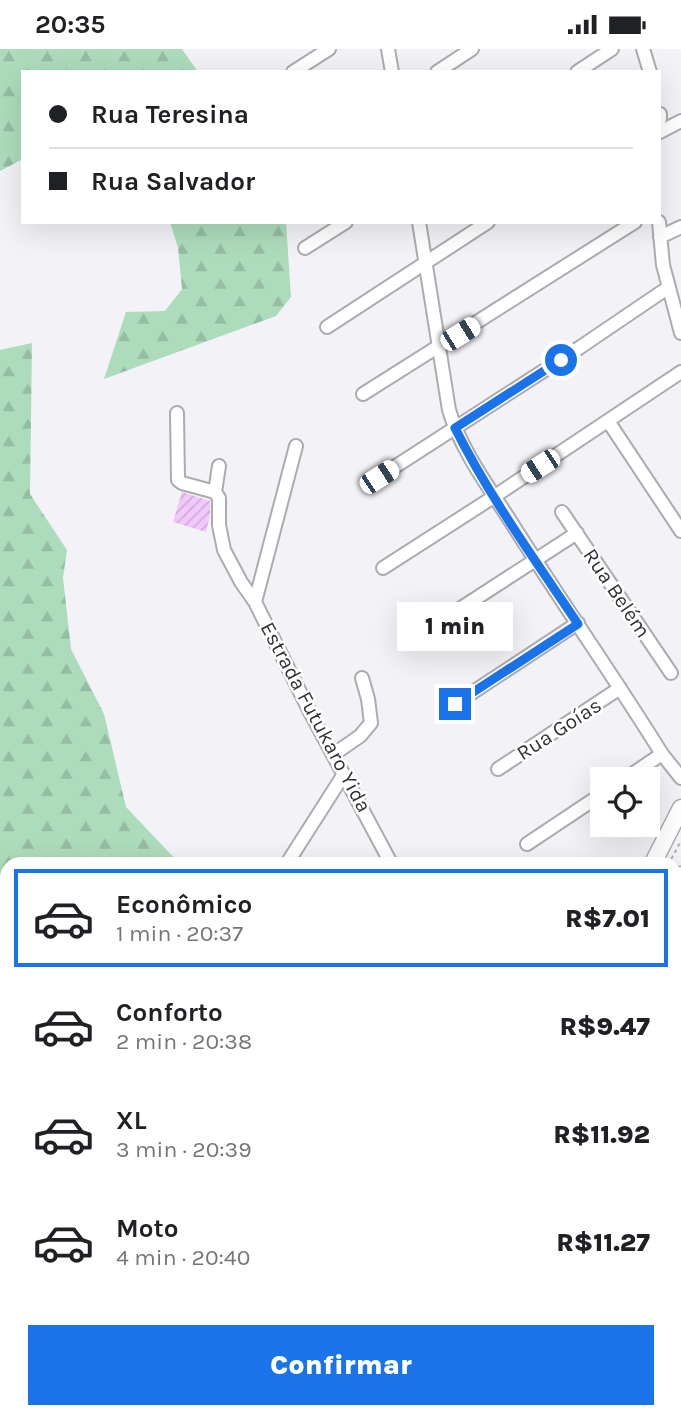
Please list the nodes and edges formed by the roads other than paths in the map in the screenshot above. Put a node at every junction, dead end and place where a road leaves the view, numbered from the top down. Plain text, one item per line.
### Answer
1 (329, 49) edge
2 (388, 49) edge
3 (472, 49) edge
4 (612, 49) edge
5 (643, 49) edge
6 (296, 70) edge
7 (392, 70) edge
8 (440, 70) edge
9 (581, 70) edge
10 (649, 70) edge
11 (681, 121) edge
12 (661, 131) edge
13 (343, 224) edge
14 (419, 224) edge
15 (485, 224) edge
16 (632, 224) edge
17 (659, 224) edge
18 (681, 227) edge
19 (660, 237) junction
20 (305, 248) dead end
21 (426, 262) junction
22 (669, 287) junction
23 (327, 327) dead end
24 (681, 331) edge
25 (439, 347) junction
26 (681, 372) edge
27 (363, 394) dead end
28 (177, 413) dead end
29 (608, 421) junction
30 (455, 428) junction
31 (296, 446) dead end
32 (219, 466) dead end
33 (379, 477) dead end
34 (215, 492) junction
35 (495, 496) junction
36 (562, 512) dead end
37 (681, 531) edge
38 (577, 533) junction
39 (536, 560) junction
40 (383, 568) dead end
41 (255, 602) junction
42 (578, 624) junction
43 (418, 636) dead end
44 (671, 673) dead end
45 (362, 678) dead end
46 (620, 688) junction
47 (455, 704) dead end
48 (334, 754) junction
49 (662, 754) junction
50 (643, 767) edge
51 (498, 769) dead end
52 (344, 774) junction
53 (681, 778) edge
54 (590, 802) edge
55 (681, 808) edge
56 (527, 844) dead end
57 (291, 857) edge
58 (388, 857) edge
59 (656, 857) edge

1 - 6 street
2 - 7 street
3 - 8 street
4 - 9 street
5 - 10 street
11 - 12 street
13 - 20 street
14 - 21 street
15 - 21 street
16 - 25 street
17 - 19 street
18 - 19 street
19 - 22 street
21 - 23 street
21 - 25 street
22 - 24 street
22 - 30 street
25 - 27 street
25 - 30 street
26 - 29 street
28 - 34 street
29 - 35 street
29 - 37 street
30 - 33 street
30 - 35 street
31 - 41 street, Estrada Futukaro Yida
32 - 34 street
34 - 41 street
35 - 39 street
35 - 40 street
36 - 38 street, Rua Belém
38 - 39 street
38 - 44 street, Rua Belém
39 - 42 street
39 - 43 street
41 - 48 street, Estrada Futukaro Yida
42 - 46 street
42 - 47 street
45 - 48 street
46 - 49 street
46 - 51 street, Rua Goías
48 - 52 street, Estrada Futukaro Yida
49 - 50 street
49 - 53 street
52 - 57 street
52 - 58 street, Estrada Futukaro Yida
54 - 56 street
55 - 59 main road

